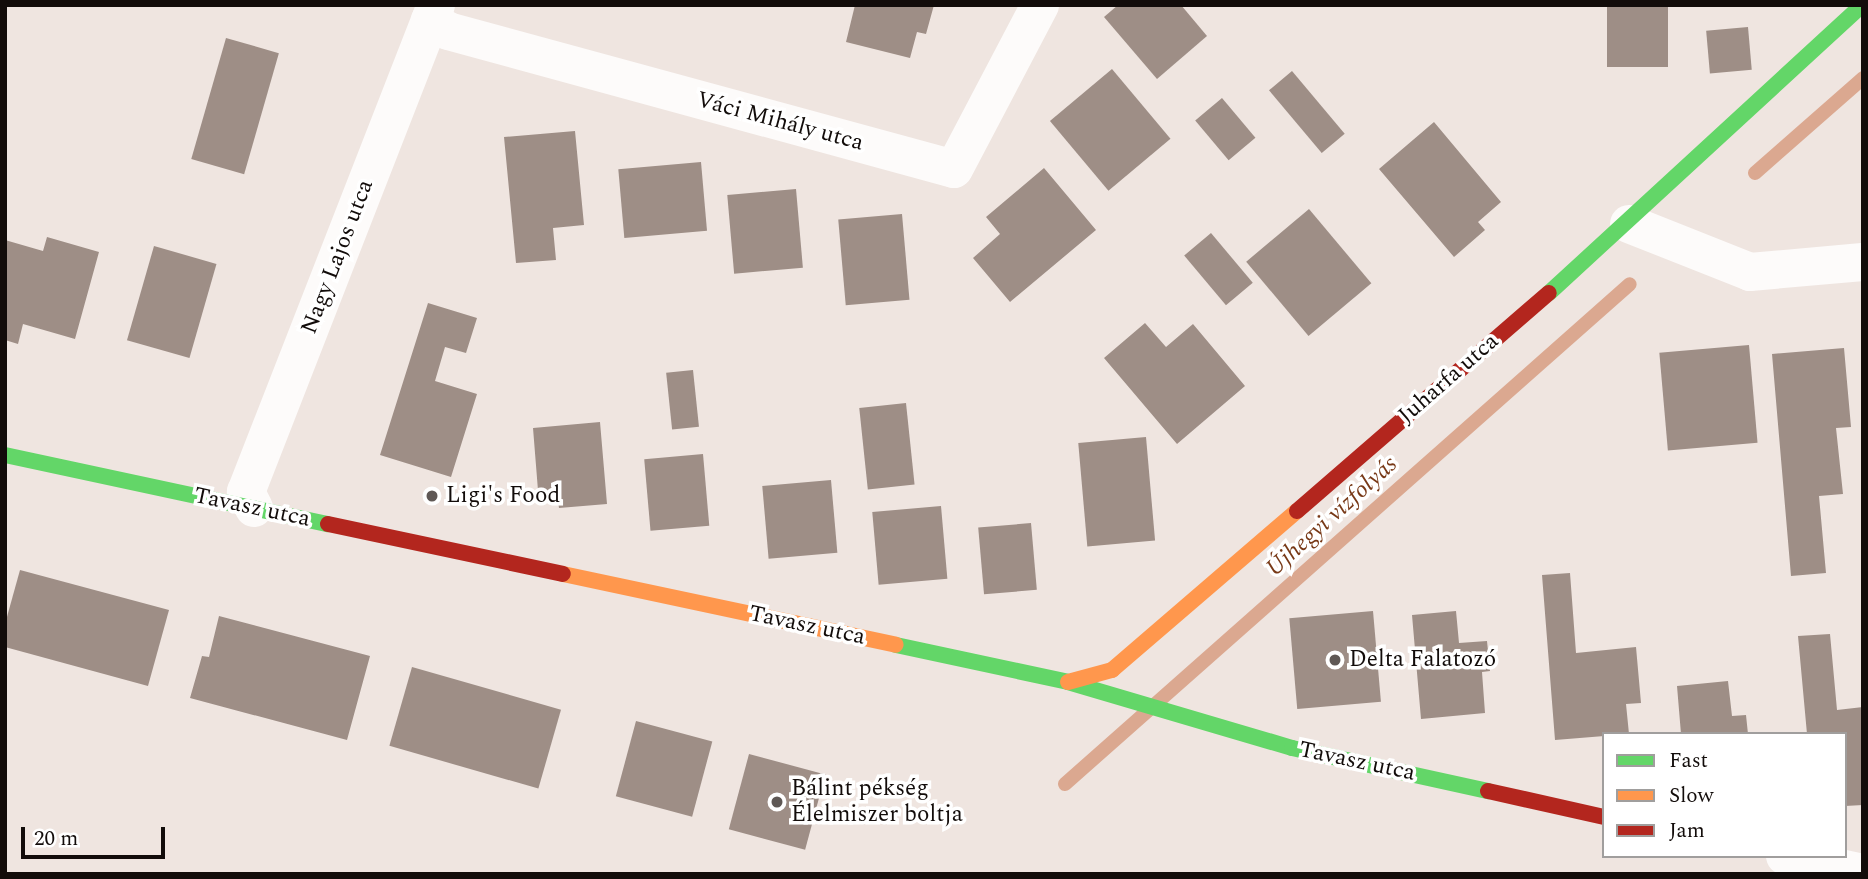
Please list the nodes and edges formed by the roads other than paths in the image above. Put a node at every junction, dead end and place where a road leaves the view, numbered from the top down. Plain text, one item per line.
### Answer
1 (1040, 5) edge
2 (1862, 5) edge
3 (433, 13) edge
4 (1629, 224) junction
5 (1863, 262) edge
6 (5, 455) edge
7 (254, 508) junction
8 (1069, 682) junction
9 (1602, 817) edge
10 (1794, 858) edge
11 (1863, 873) edge

1 - 3 street, Váci Mihály utca
2 - 4 street, Juharfa utca
3 - 7 street, Nagy Lajos utca
4 - 5 street
4 - 8 street, Juharfa utca
6 - 7 street, Tavasz utca
7 - 8 street, Tavasz utca
8 - 9 street, Tavasz utca
10 - 11 street

